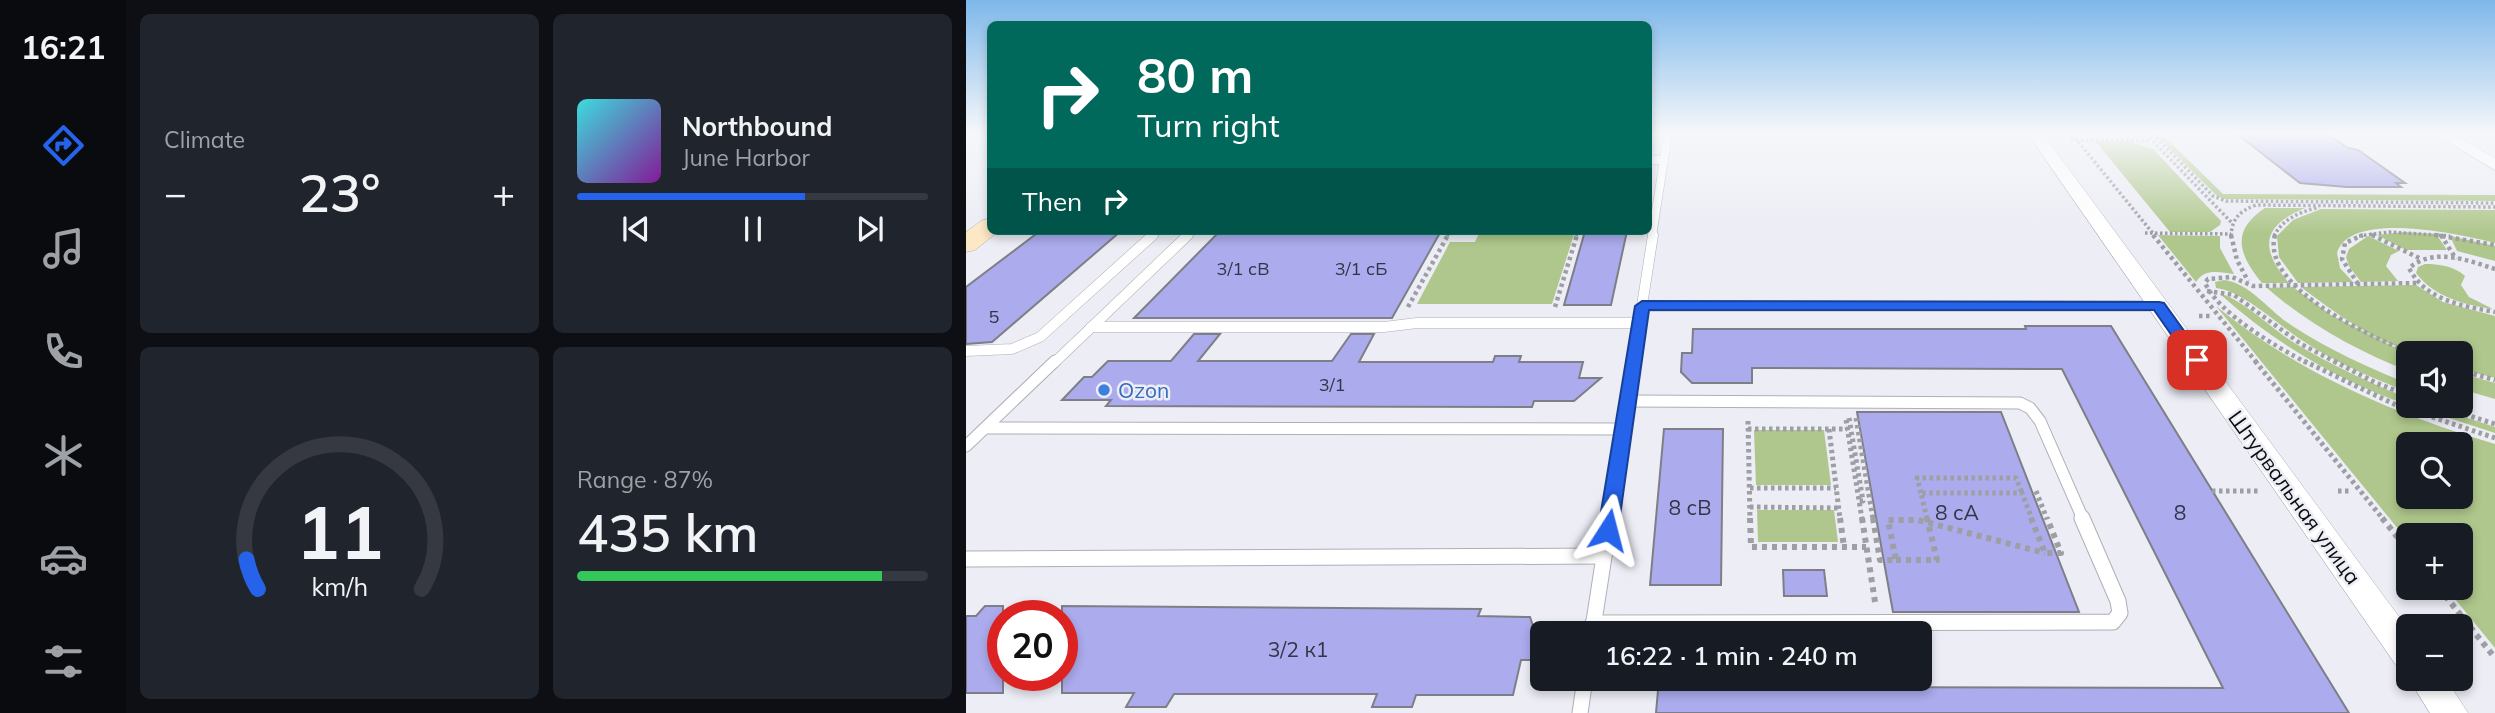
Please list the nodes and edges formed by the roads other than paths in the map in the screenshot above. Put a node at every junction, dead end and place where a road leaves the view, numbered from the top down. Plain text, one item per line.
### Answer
1 (1662, 167) edge
2 (2059, 167) edge
3 (1652, 218) edge
4 (987, 228) edge
5 (1153, 235) edge
6 (1188, 235) edge
7 (1650, 235) edge
8 (966, 244) edge
9 (1642, 306) junction
10 (2159, 306) junction
11 (1639, 323) junction
12 (1091, 327) junction
13 (966, 351) edge
14 (1627, 401) junction
15 (986, 428) junction
16 (1623, 429) junction
17 (966, 446) edge
18 (1604, 556) junction
19 (966, 559) edge
20 (1593, 621) edge
21 (1932, 622) edge
22 (2396, 637) edge
23 (1583, 691) edge
24 (2434, 691) edge
25 (1580, 713) edge
26 (2450, 713) edge

1 - 3 lane
2 - 10 street, Штурвальная улица
4 - 8 main road
5 - 13 lane
6 - 12 lane
7 - 9 lane
9 - 10 lane
9 - 11 lane
10 - 22 street, Штурвальная улица
11 - 12 lane
11 - 14 lane
12 - 15 lane
14 - 16 lane
14 - 21 lane
15 - 16 lane
15 - 17 lane
16 - 18 lane
18 - 19 lane
18 - 20 lane
23 - 25 lane
24 - 26 street

